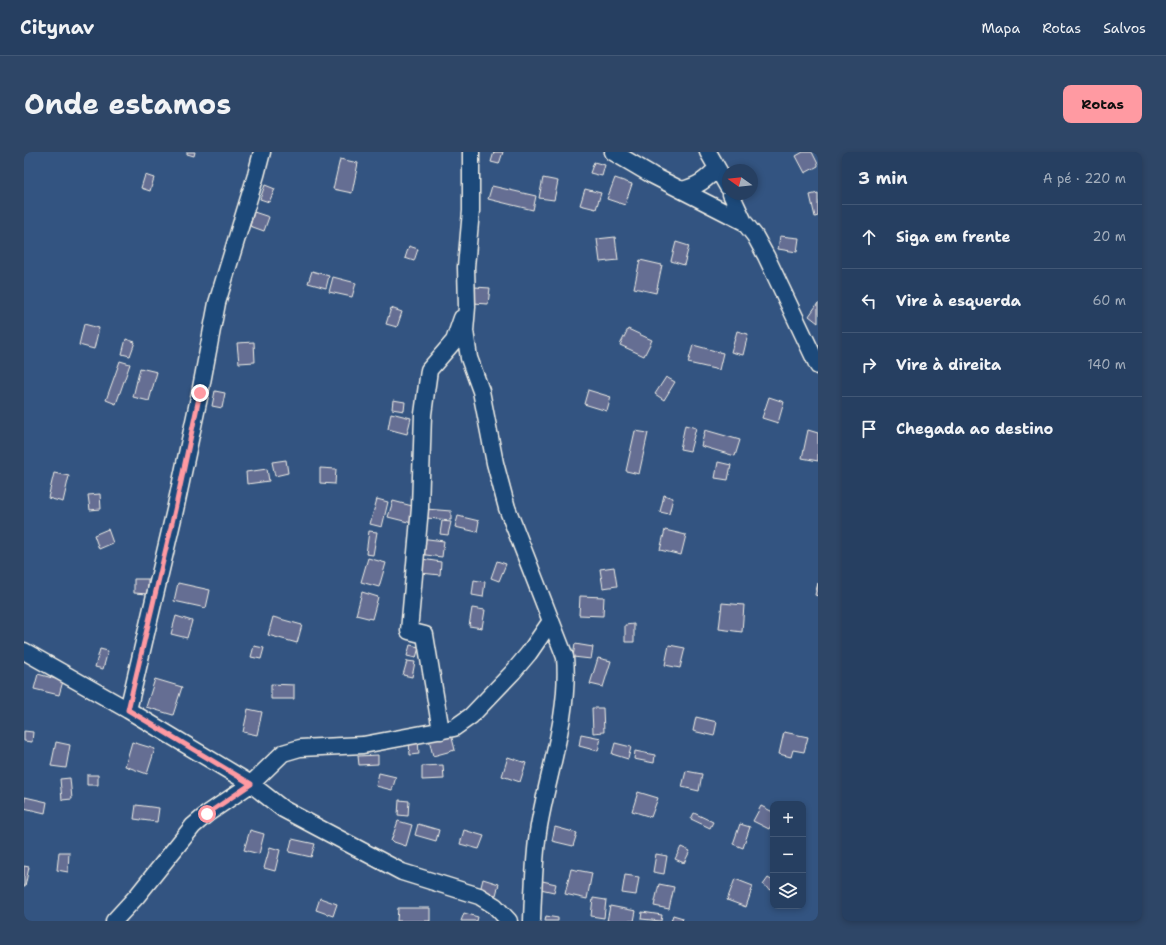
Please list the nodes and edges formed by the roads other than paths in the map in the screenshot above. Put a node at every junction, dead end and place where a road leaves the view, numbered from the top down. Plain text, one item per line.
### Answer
1 (262, 152) edge
2 (471, 152) edge
3 (613, 152) edge
4 (708, 152) edge
5 (717, 168) junction
6 (722, 177) edge
7 (682, 190) junction
8 (734, 200) edge
9 (744, 222) junction
10 (467, 307) junction
11 (818, 366) edge
12 (551, 621) junction
13 (24, 652) edge
14 (128, 710) junction
15 (441, 731) junction
16 (251, 784) junction
17 (114, 921) edge
18 (509, 921) edge
19 (532, 921) edge

1 - 14 street
2 - 10 street
3 - 7 street
4 - 5 street
5 - 6 street
5 - 7 street
7 - 9 street
8 - 9 street
9 - 11 street
10 - 12 street
10 - 15 street
12 - 15 street
12 - 19 street
13 - 14 street
14 - 16 street
15 - 16 street
16 - 17 street
16 - 18 street

